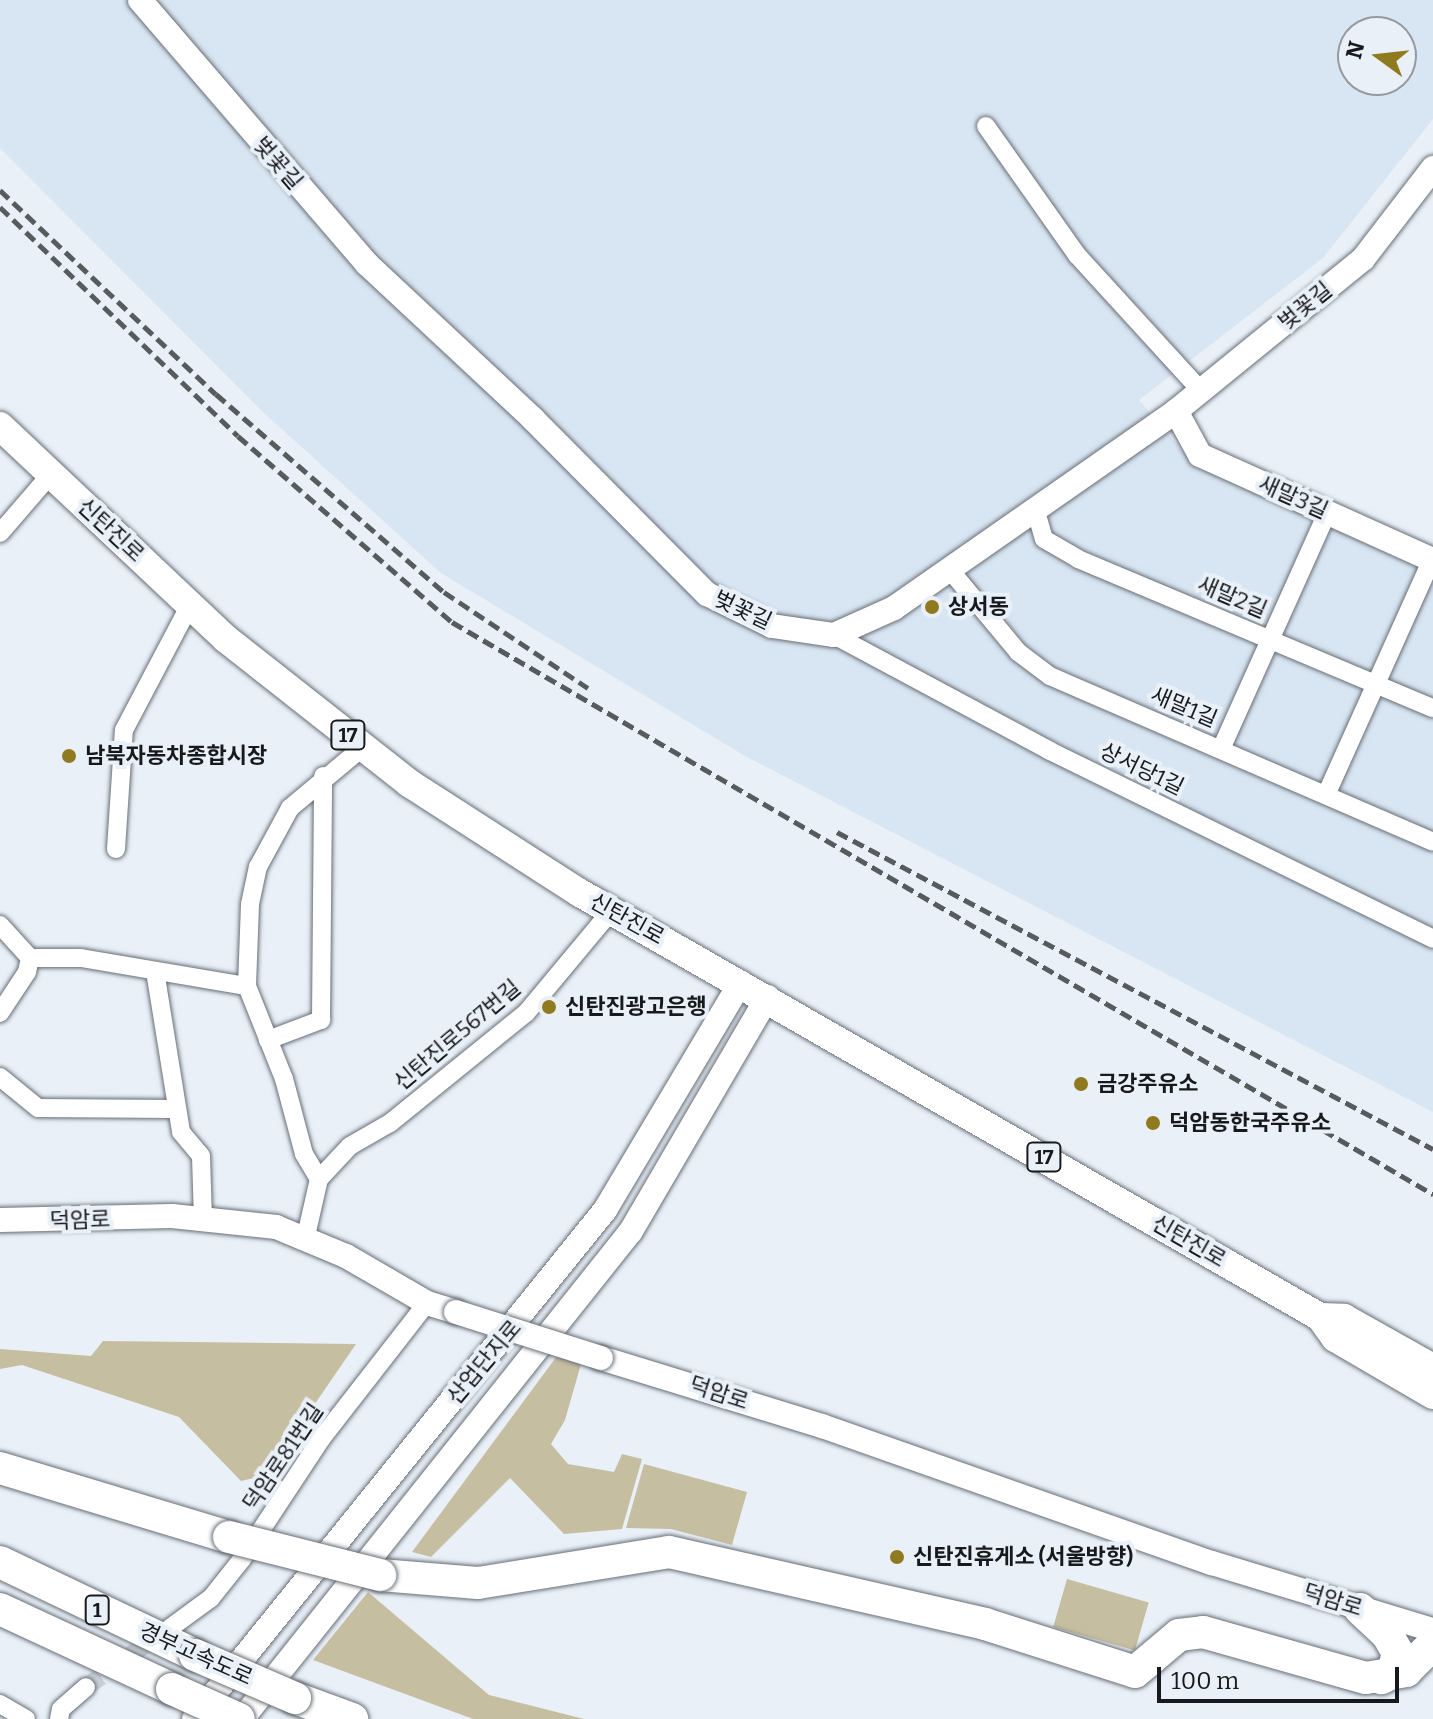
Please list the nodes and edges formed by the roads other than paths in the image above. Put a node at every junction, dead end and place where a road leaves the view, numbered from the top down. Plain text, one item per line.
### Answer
1 (140, 0) edge
2 (986, 126) dead end
3 (1433, 168) edge
4 (1201, 391) junction
5 (1176, 411) junction
6 (0, 426) edge
7 (51, 474) junction
8 (1035, 508) junction
9 (1327, 513) junction
10 (0, 533) edge
11 (1432, 560) edge
12 (950, 570) junction
13 (190, 605) junction
14 (834, 635) junction
15 (1270, 639) junction
16 (1376, 683) junction
17 (1433, 708) edge
18 (363, 747) junction
19 (1221, 749) junction
20 (323, 776) junction
21 (1326, 795) junction
22 (1433, 842) edge
23 (116, 849) dead end
24 (611, 911) junction
25 (0, 925) edge
26 (1433, 939) edge
27 (30, 958) junction
28 (155, 971) junction
29 (741, 982) junction
30 (247, 986) junction
31 (768, 997) junction
32 (0, 1013) edge
33 (268, 1040) junction
34 (0, 1077) edge
35 (176, 1109) junction
36 (319, 1179) junction
37 (203, 1218) junction
38 (0, 1220) edge
39 (306, 1236) junction
40 (427, 1303) junction
41 (1320, 1317) junction
42 (1433, 1368) edge
43 (1433, 1395) edge
44 (0, 1468) edge
45 (0, 1562) edge
46 (0, 1609) edge
47 (1360, 1609) junction
48 (170, 1628) tunnel mouth
49 (1433, 1630) edge
50 (1433, 1644) edge
51 (1382, 1678) junction
52 (86, 1687) tunnel mouth
53 (0, 1704) edge
54 (26, 1719) edge
55 (59, 1719) edge
56 (194, 1719) edge
57 (240, 1719) edge
58 (352, 1719) edge

1 - 14 street, 벚꽃길
2 - 4 street
3 - 4 street, 벚꽃길
4 - 5 street, 벚꽃길
5 - 8 street, 벚꽃길
5 - 9 street, 새말3길
6 - 7 main road, 신탄진로 / 17
7 - 10 street
7 - 13 main road, 신탄진로 / 17
8 - 12 street, 벚꽃길
8 - 15 street, 새말2길
9 - 11 street, 새말3길
9 - 15 street
11 - 16 street
12 - 14 street, 벚꽃길
12 - 19 street, 새말1길
13 - 18 main road, 신탄진로 / 17
13 - 23 street
14 - 26 street, 상서당1길
15 - 16 street, 새말2길
15 - 19 street
16 - 17 street, 새말2길
16 - 21 street
18 - 20 street
18 - 24 main road, 신탄진로 / 17
19 - 21 street, 새말1길
20 - 30 street
20 - 33 street
21 - 22 street, 새말1길
24 - 29 main road, 신탄진로 / 17
24 - 36 street, 신탄진로567번길
25 - 27 street
27 - 28 street
27 - 32 street
28 - 30 street
28 - 35 street
29 - 31 main road, 신탄진로 / 17
29 - 56 street, 산업단지로
30 - 33 street
31 - 41 main road, 신탄진로 / 17
31 - 57 street, 산업단지로
33 - 36 street
34 - 35 street
35 - 37 street
36 - 39 street
37 - 38 street, 덕암로
37 - 39 street, 덕암로
39 - 40 street, 덕암로
40 - 47 street, 덕암로, bridge
40 - 48 street, 덕암로81번길
41 - 42 main road, 신탄진로 / 17
41 - 43 main road, 신탄진로 / 17
44 - 51 highway, bridge
45 - 58 highway, 경부고속도로 / 1, bridge
46 - 57 highway, 경부고속도로 / 1, bridge
47 - 49 street, 덕암로
47 - 51 highway
50 - 51 highway
52 - 55 street
53 - 54 street

